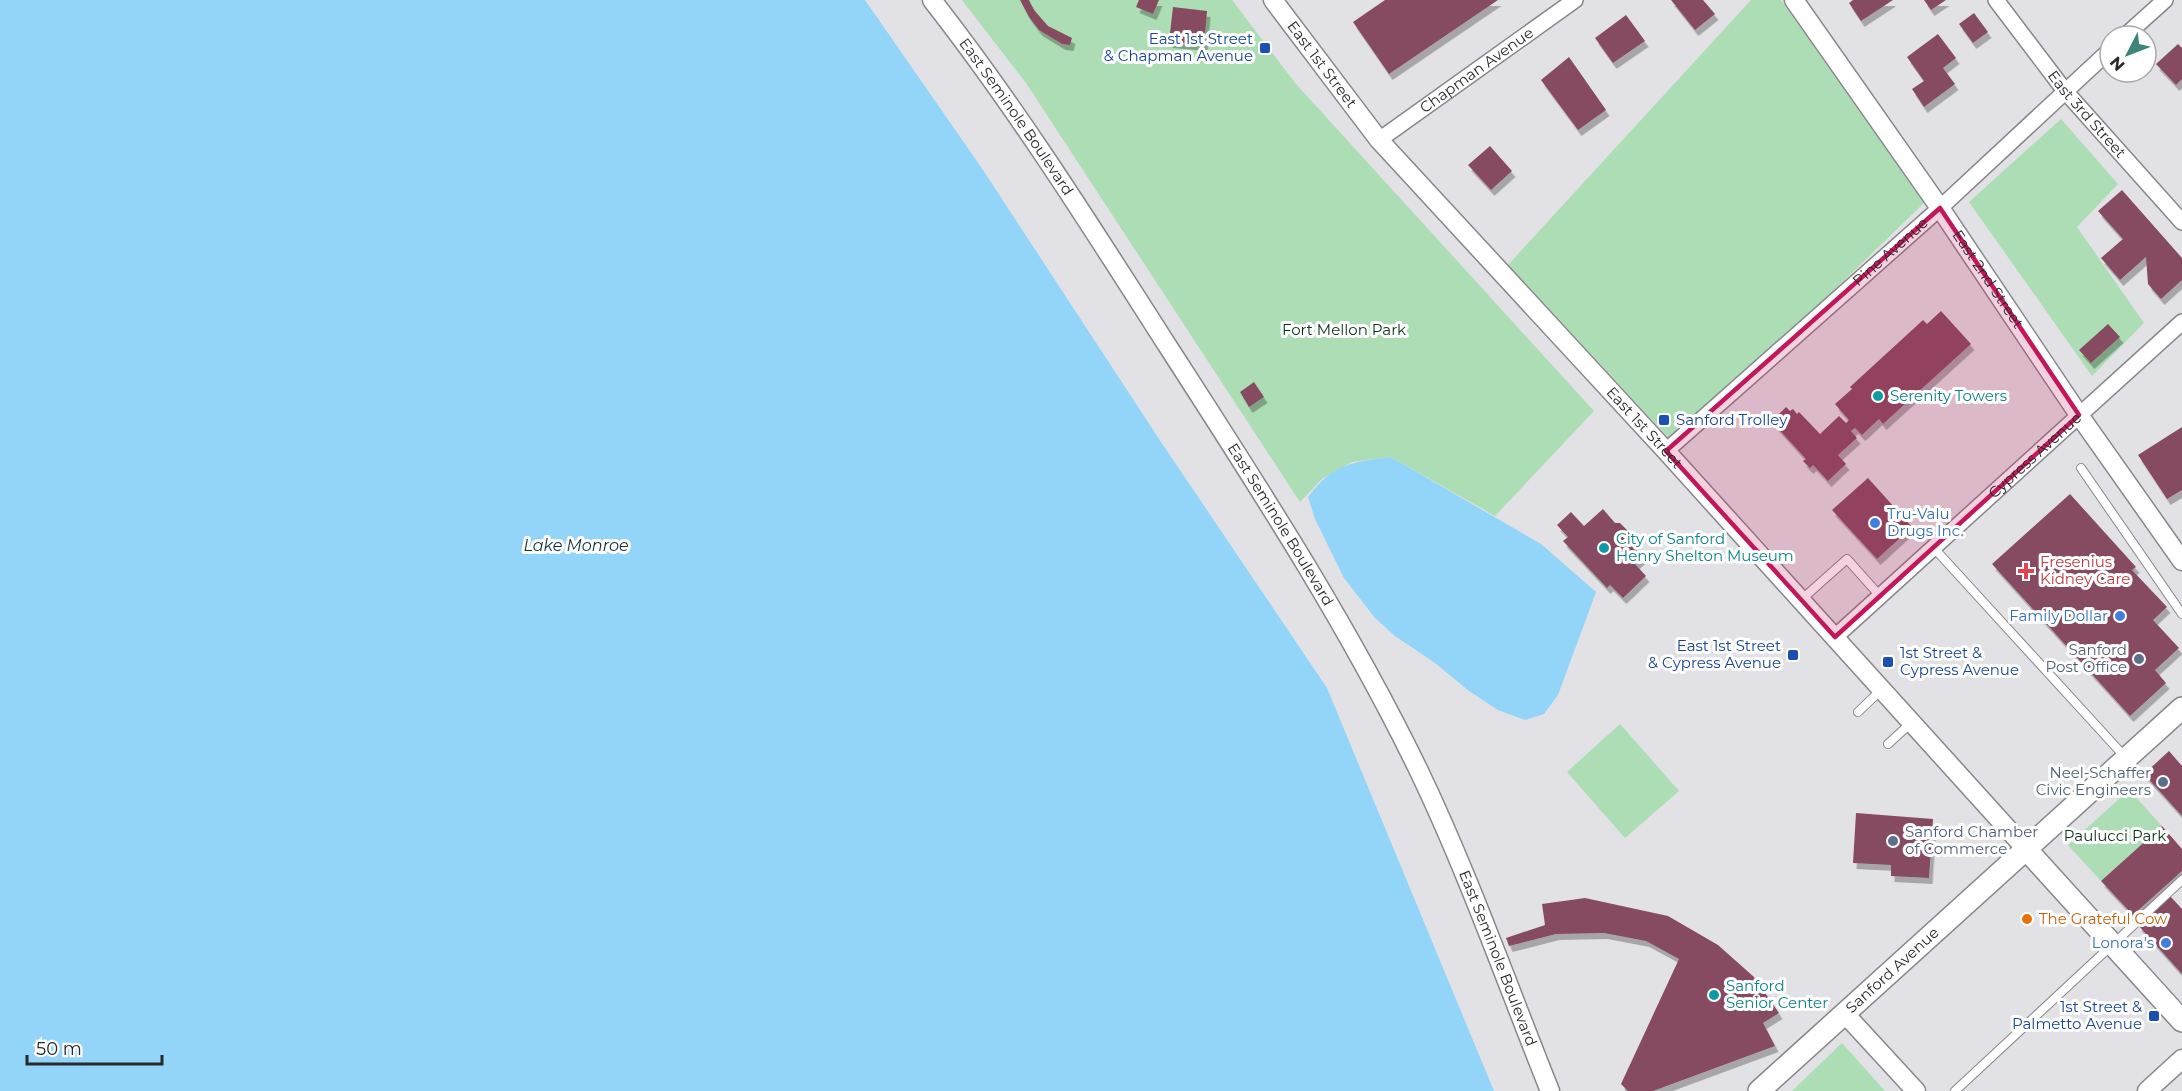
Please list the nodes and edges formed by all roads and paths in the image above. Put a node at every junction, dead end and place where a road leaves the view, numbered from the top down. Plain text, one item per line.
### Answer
1 (932, 0) edge
2 (1273, 0) edge
3 (1575, 0) edge
4 (1794, 0) edge
5 (1996, 0) edge
6 (2165, 0) edge
7 (2138, 24) edge
8 (2098, 61) edge
9 (2065, 91) junction
10 (1379, 140) junction
11 (1940, 208) junction
12 (2182, 222) edge
13 (2182, 322) edge
14 (2079, 415) junction
15 (1666, 451) junction
16 (2081, 468) dead end
17 (1933, 548) junction
18 (2182, 561) edge
19 (1880, 596) junction
20 (1801, 600) junction
21 (2182, 614) edge
22 (1835, 637) junction
23 (1882, 689) junction
24 (2182, 708) edge
25 (1858, 712) dead end
26 (1912, 722) junction
27 (1888, 744) dead end
28 (2126, 759) junction
29 (2026, 849) junction
30 (2182, 880) edge
31 (2113, 945) junction
32 (1845, 1014) junction
33 (2182, 1021) edge
34 (2182, 1059) edge
35 (1550, 1091) edge
36 (1759, 1091) edge
37 (1916, 1091) edge
38 (1955, 1091) edge
39 (2146, 1091) edge

1 - 35 street, East Seminole Boulevard
2 - 10 street, East 1st Street
3 - 10 street, Chapman Avenue
4 - 11 street, East 2nd Street
5 - 9 street, East 3rd Street
6 - 7 street
8 - 9 street, Pine Avenue
9 - 11 street, Pine Avenue
9 - 12 street, East 3rd Street
10 - 15 street, East 1st Street
11 - 14 street, East 2nd Street
11 - 15 street, Pine Avenue
13 - 14 street, Cypress Avenue
14 - 17 street, Cypress Avenue
14 - 18 street, East 2nd Street
15 - 20 street, East 1st Street
16 - 21 lane
17 - 19 street, Cypress Avenue
17 - 28 lane
19 - 20 lane
19 - 22 street, Cypress Avenue
20 - 22 street, East 1st Street
22 - 23 street, East 1st Street
23 - 25 lane
23 - 26 street, East 1st Street
24 - 28 main road, Sanford Avenue
26 - 27 lane
26 - 29 street, East 1st Street
28 - 29 main road, Sanford Avenue
29 - 31 main road
29 - 32 main road, Sanford Avenue
30 - 31 lane
31 - 33 main road
31 - 38 lane
32 - 36 main road, Sanford Avenue
32 - 37 street
34 - 39 street

